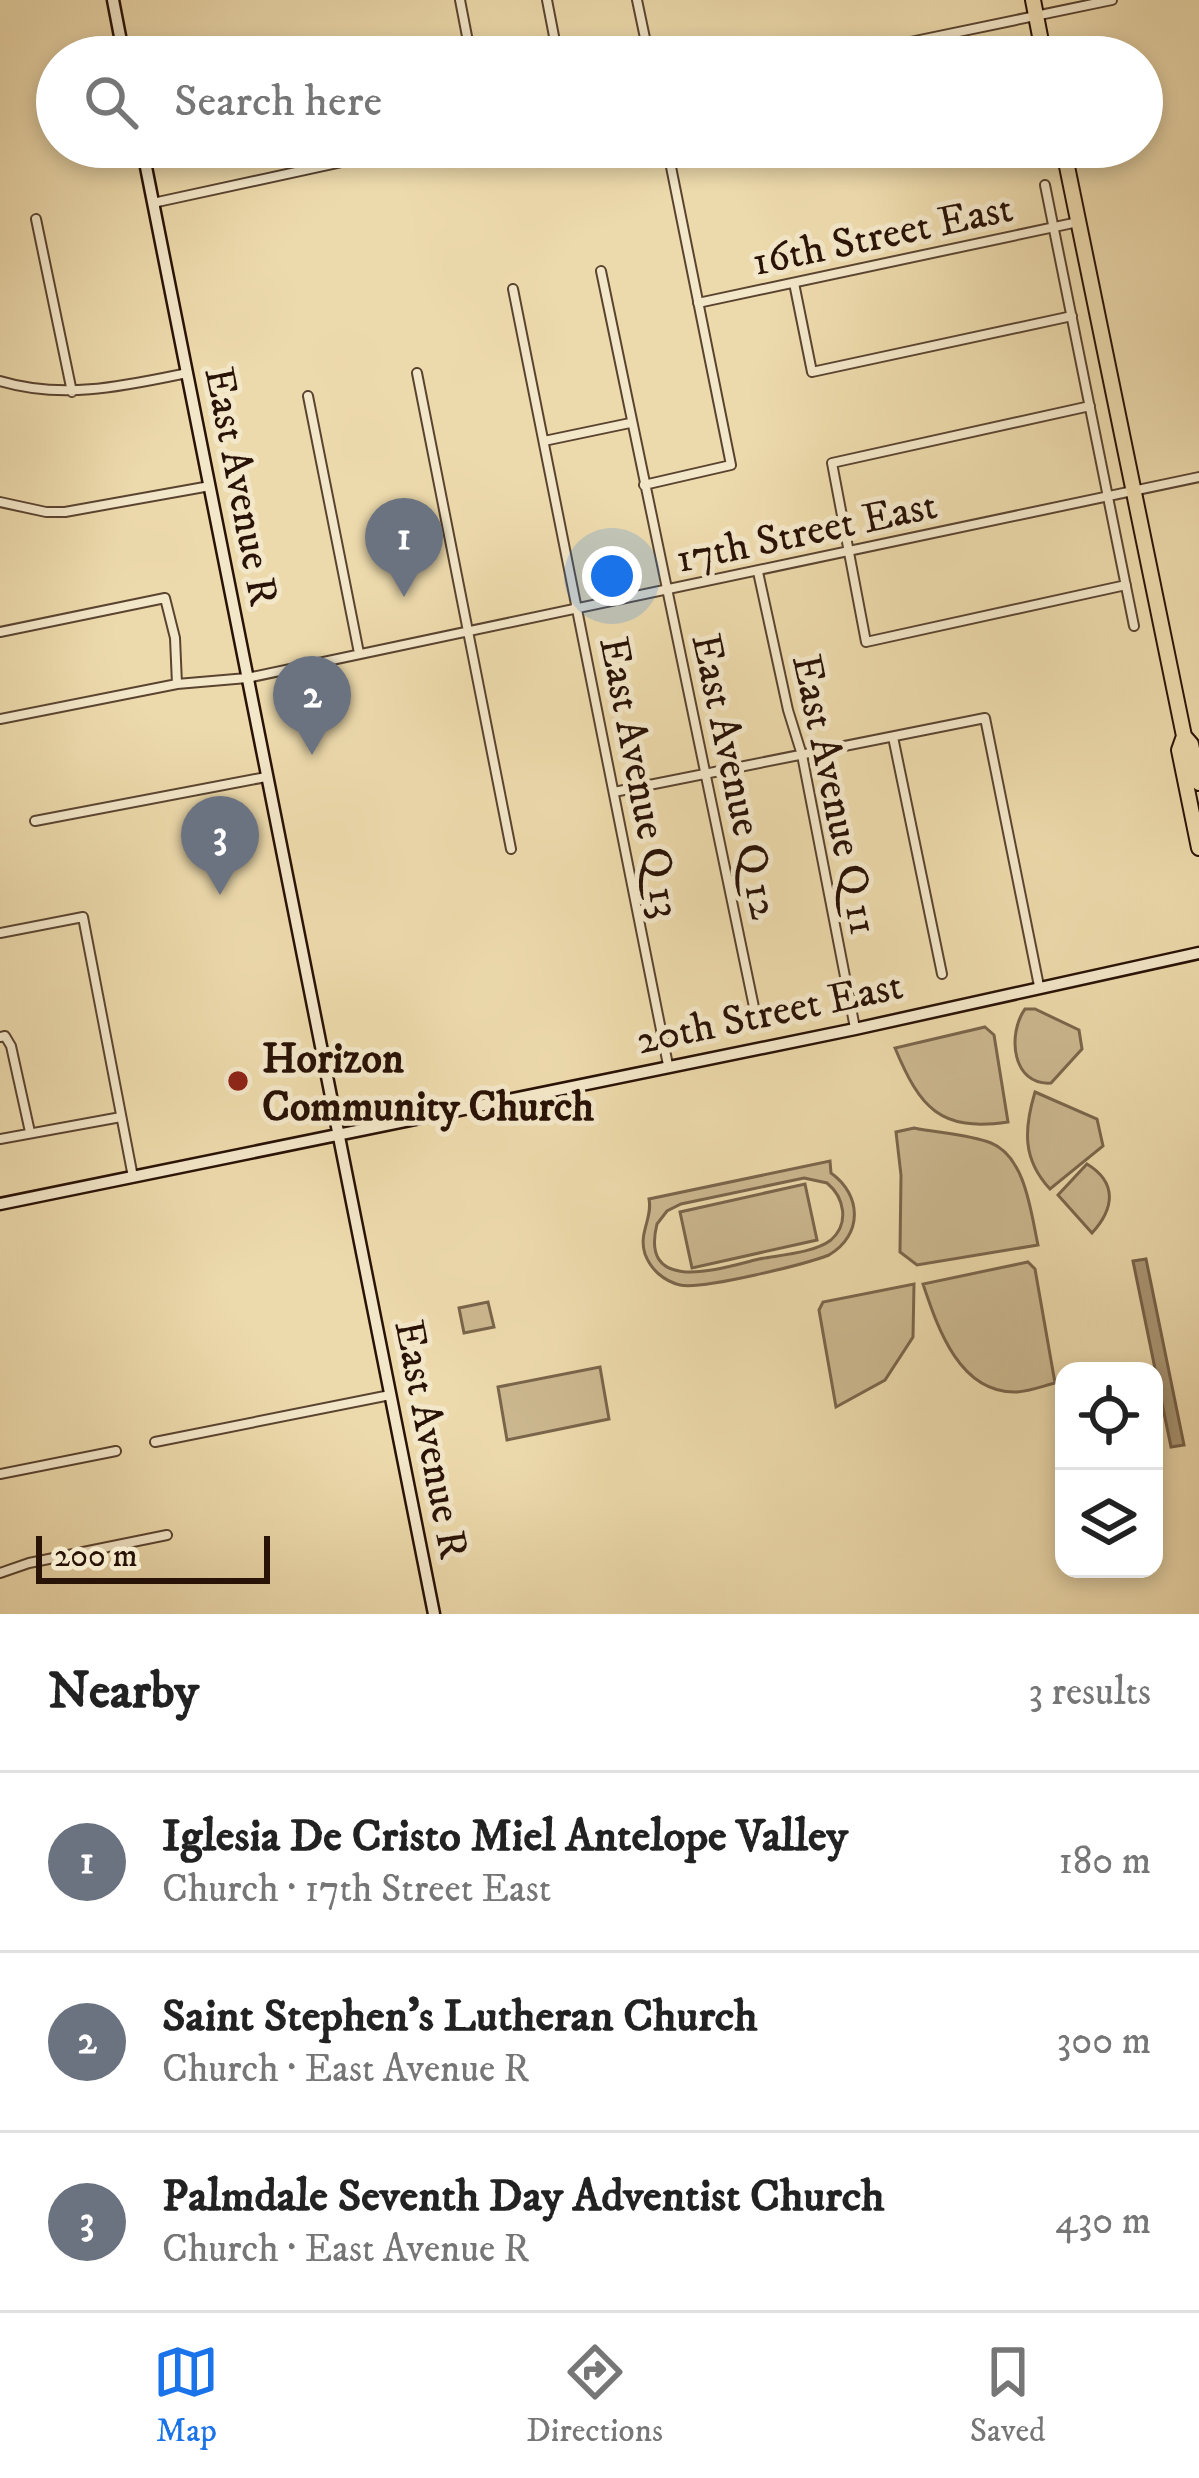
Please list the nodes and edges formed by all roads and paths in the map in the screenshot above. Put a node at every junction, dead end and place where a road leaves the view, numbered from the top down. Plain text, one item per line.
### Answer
1 (113, 0) edge
2 (460, 0) edge
3 (548, 0) edge
4 (637, 0) edge
5 (1112, 0) edge
6 (1034, 8) edge
7 (120, 36) edge
8 (467, 36) edge
9 (554, 36) edge
10 (645, 36) edge
11 (922, 36) edge
12 (146, 168) edge
13 (314, 168) edge
14 (671, 168) edge
15 (1067, 168) edge
16 (1045, 185) dead end
17 (153, 203) junction
18 (36, 219) dead end
19 (1078, 222) junction
20 (1054, 227) junction
21 (601, 271) dead end
22 (794, 283) junction
23 (513, 289) dead end
24 (698, 303) junction
25 (1072, 316) junction
26 (187, 373) junction
27 (417, 373) dead end
28 (0, 381) edge
29 (72, 392) junction
30 (308, 396) dead end
31 (1090, 406) junction
32 (630, 423) junction
33 (544, 441) junction
34 (1199, 477) edge
35 (644, 485) junction
36 (210, 486) junction
37 (1132, 491) junction
38 (1108, 496) junction
39 (0, 502) edge
40 (849, 554) junction
41 (758, 572) junction
42 (1126, 585) junction
43 (668, 589) junction
44 (578, 608) junction
45 (1134, 626) dead end
46 (468, 630) junction
47 (0, 632) edge
48 (359, 653) junction
49 (247, 678) junction
50 (177, 684) junction
51 (0, 719) edge
52 (1184, 736) junction
53 (893, 737) junction
54 (802, 755) junction
55 (1184, 773) junction
56 (707, 774) junction
57 (266, 777) junction
58 (1199, 783) edge
59 (614, 792) junction
60 (1199, 811) edge
61 (35, 821) dead end
62 (1199, 848) edge
63 (511, 849) dead end
64 (0, 933) edge
65 (1199, 953) edge
66 (942, 974) dead end
67 (1039, 986) junction
68 (755, 1012) dead end
69 (855, 1028) junction
70 (2, 1037) edge
71 (668, 1065) junction
72 (121, 1117) junction
73 (30, 1132) junction
74 (338, 1136) junction
75 (0, 1139) edge
76 (133, 1177) junction
77 (0, 1204) edge
78 (390, 1395) junction
79 (155, 1442) dead end
80 (116, 1451) dead end
81 (0, 1474) edge
82 (167, 1535) dead end
83 (0, 1573) edge
84 (434, 1614) edge

1 - 7 main road
2 - 8 street
3 - 9 street
4 - 10 street
5 - 6 street
6 - 11 street
12 - 17 main road, East Avenue R
13 - 17 street
14 - 24 street
15 - 19 highway
16 - 20 street
17 - 26 main road, East Avenue R
18 - 29 street
19 - 20 street, 16th Street East
19 - 37 highway
20 - 22 street, 16th Street East
20 - 25 street
21 - 32 street, East Avenue Q 12
22 - 24 street, 16th Street East
22 - 25 street
23 - 33 street, East Avenue Q 13
24 - 35 street
25 - 31 street
26 - 29 street
26 - 36 main road, East Avenue R
27 - 46 street
28 - 29 street
30 - 48 street
31 - 38 street
31 - 40 street
32 - 33 street
32 - 35 street, East Avenue Q 12
33 - 44 street, East Avenue Q 13
34 - 37 street, 17th Street East
35 - 43 street, East Avenue Q 12
36 - 39 street
36 - 49 main road, East Avenue R
37 - 38 street, 17th Street East
37 - 52 highway
38 - 40 street, 17th Street East
38 - 42 street
40 - 41 street, 17th Street East
40 - 42 street
41 - 43 street, 17th Street East
41 - 54 street, East Avenue Q 11
42 - 45 street
43 - 44 street, 17th Street East
43 - 56 street, East Avenue Q 12
44 - 46 street, 17th Street East
44 - 59 street, East Avenue Q 13
46 - 48 street, 17th Street East
46 - 63 street
47 - 50 street
48 - 49 street, 17th Street East
49 - 50 street, 17th Street East
49 - 57 main road, East Avenue R
50 - 51 street, 17th Street East
52 - 55 highway
52 - 58 highway
53 - 54 street
53 - 66 street
53 - 67 street
54 - 56 street
54 - 69 street, East Avenue Q 11
55 - 60 highway
55 - 62 highway
56 - 59 street
56 - 68 street, East Avenue Q 12
57 - 61 street
57 - 74 main road, East Avenue R
59 - 71 street, East Avenue Q 13
64 - 72 street
65 - 67 main road, 20th Street East
67 - 69 main road, 20th Street East
69 - 71 main road, 20th Street East
70 - 73 street
71 - 74 main road, 20th Street East
72 - 73 street
72 - 76 street
73 - 75 street
74 - 76 main road, 20th Street East
74 - 78 main road, East Avenue R
76 - 77 main road, 20th Street East
78 - 79 street
78 - 84 main road, East Avenue R
80 - 81 street
82 - 83 street

